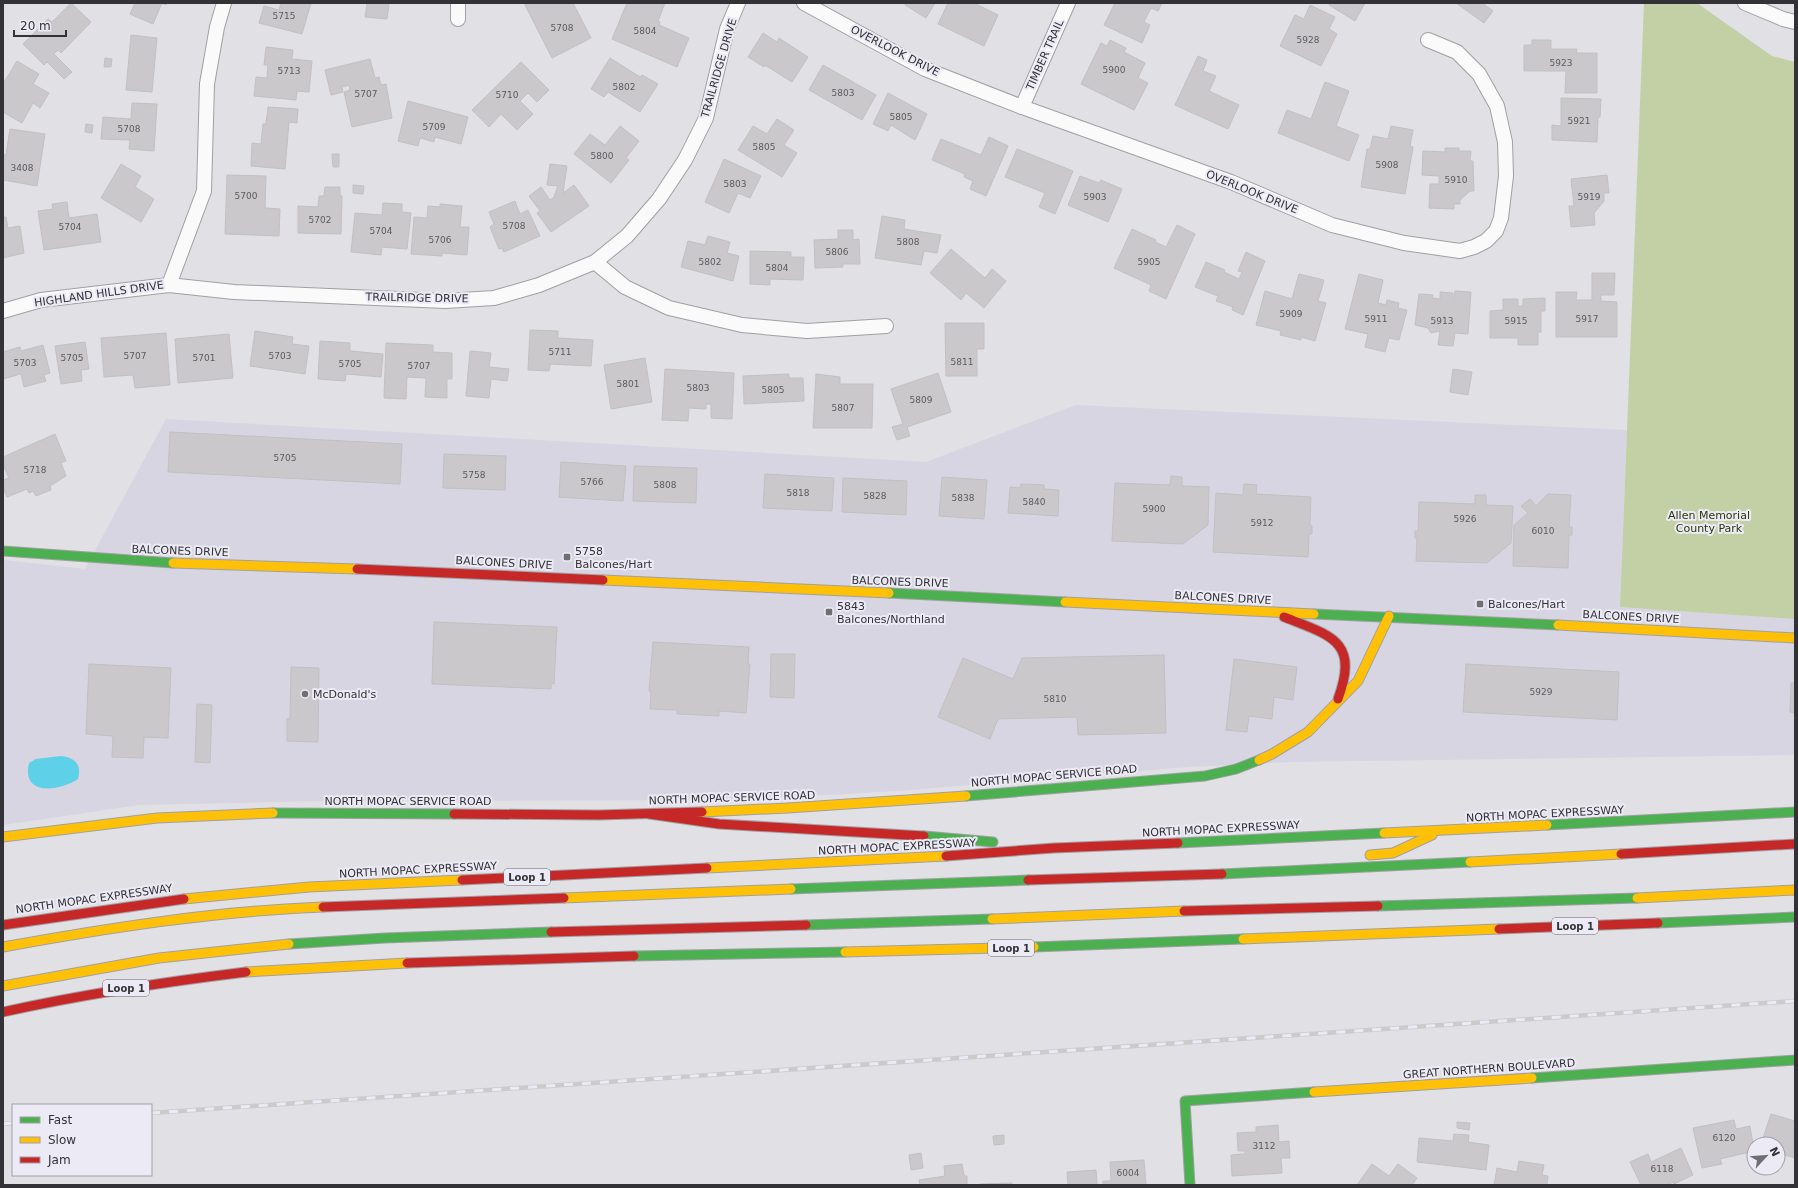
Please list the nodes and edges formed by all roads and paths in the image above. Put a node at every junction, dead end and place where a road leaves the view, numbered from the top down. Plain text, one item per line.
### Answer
1 (224, 3) edge
2 (458, 3) edge
3 (738, 3) edge
4 (804, 3) edge
5 (1068, 3) edge
6 (1745, 3) edge
7 (458, 19) dead end
8 (1795, 22) edge
9 (1428, 40) dead end
10 (1022, 107) junction
11 (595, 262) junction
12 (169, 285) junction
13 (3, 311) edge
14 (886, 326) dead end
15 (3, 551) edge
16 (1272, 612) junction
17 (1389, 616) junction
18 (1795, 638) edge
19 (1334, 706) junction
20 (1795, 812) edge
21 (648, 814) junction
22 (1440, 831) junction
23 (3, 837) edge
24 (1795, 844) edge
25 (1054, 848) junction
26 (1362, 855) dead end
27 (1245, 863) dead end
28 (1113, 877) junction
29 (1795, 890) edge
30 (1072, 916) junction
31 (1795, 917) edge
32 (1158, 921) dead end
33 (3, 925) edge
34 (1268, 928) dead end
35 (1355, 934) junction
36 (3, 947) edge
37 (3, 986) edge
38 (3, 1012) edge
39 (1795, 1060) edge
40 (1190, 1185) edge

1 - 12 street, HIGHLAND HILLS DRIVE
2 - 7 street
3 - 11 street, TRAILRIDGE DRIVE
4 - 10 street, OVERLOOK DRIVE
5 - 10 street, TIMBER TRAIL
6 - 8 street
9 - 10 street, OVERLOOK DRIVE
11 - 12 street, TRAILRIDGE DRIVE
11 - 14 street
12 - 13 street, HIGHLAND HILLS DRIVE
15 - 16 main road, BALCONES DRIVE
16 - 17 main road, BALCONES DRIVE
16 - 19 main road
17 - 18 main road, BALCONES DRIVE
17 - 19 main road, NORTH MOPAC SERVICE ROAD
19 - 21 main road, NORTH MOPAC SERVICE ROAD
20 - 22 main road, NORTH MOPAC EXPRESSWAY / Loop 1
21 - 23 main road, NORTH MOPAC SERVICE ROAD
21 - 25 main road
22 - 25 main road, NORTH MOPAC EXPRESSWAY / Loop 1
22 - 26 main road
24 - 28 main road
25 - 33 main road, NORTH MOPAC EXPRESSWAY / Loop 1
27 - 28 main road
28 - 36 main road
29 - 30 main road
30 - 32 main road
30 - 37 main road
31 - 35 main road, Loop 1
34 - 35 main road
35 - 38 main road, Loop 1
39 - 40 main road, GREAT NORTHERN BOULEVARD

